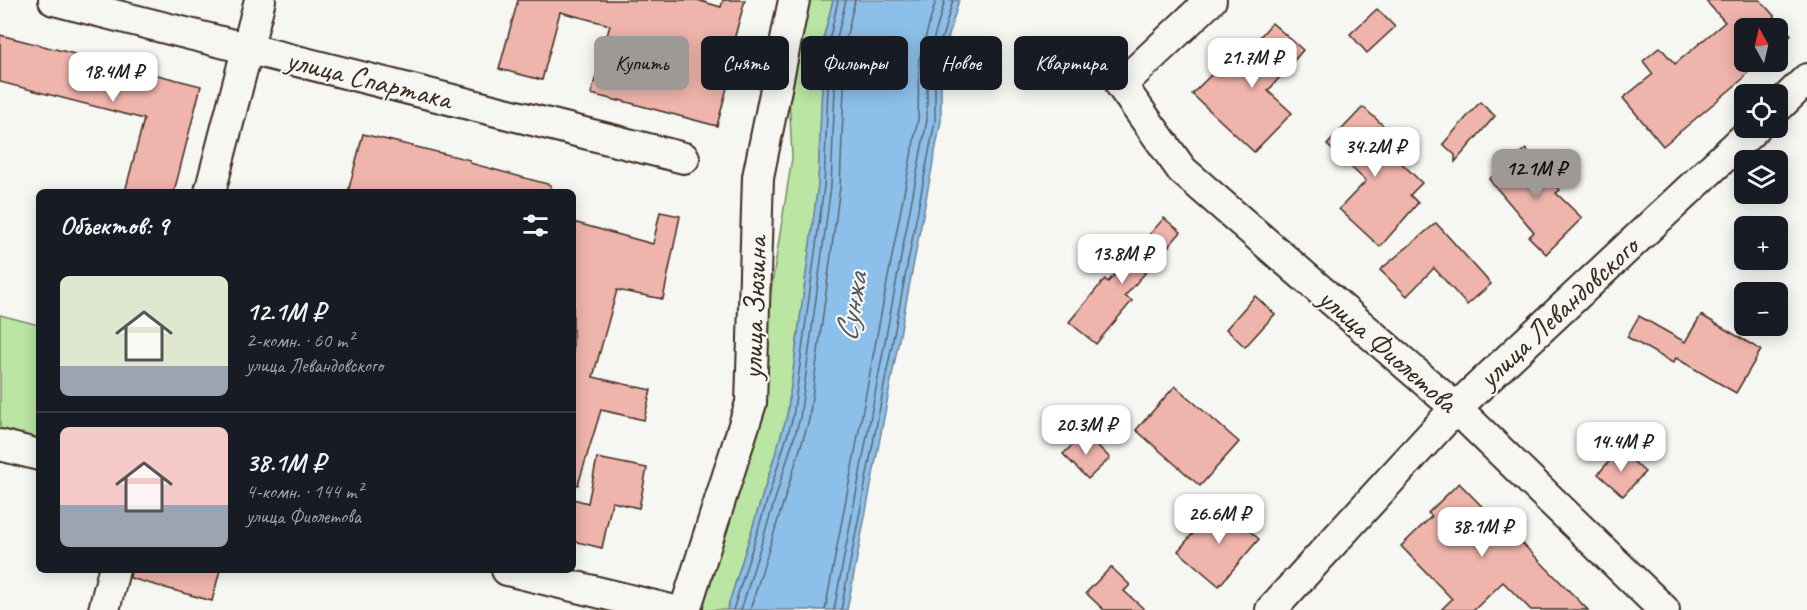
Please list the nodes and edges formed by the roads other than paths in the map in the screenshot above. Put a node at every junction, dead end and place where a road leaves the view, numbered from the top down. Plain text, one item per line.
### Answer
1 (54, 0) edge
2 (260, 0) edge
3 (794, 0) edge
4 (1211, 0) edge
5 (247, 49) junction
6 (1807, 79) edge
7 (1788, 97) edge
8 (1744, 138) edge
9 (684, 158) dead end
10 (211, 189) edge
11 (1456, 408) junction
12 (0, 445) edge
13 (36, 454) edge
14 (113, 573) edge
15 (519, 573) edge
16 (104, 610) edge
17 (671, 610) edge
18 (685, 610) edge
19 (1271, 610) edge
20 (1664, 610) edge

1 - 5 street, улица Спартака
2 - 5 street
3 - 18 street, улица Зюзина
4 - 11 street, улица Фиолетова
5 - 9 street, улица Спартака
5 - 10 street
6 - 7 street
8 - 11 street, улица Левандовского
11 - 19 street, улица Левандовского
11 - 20 street, улица Фиолетова
12 - 13 street
14 - 16 street
15 - 17 street

